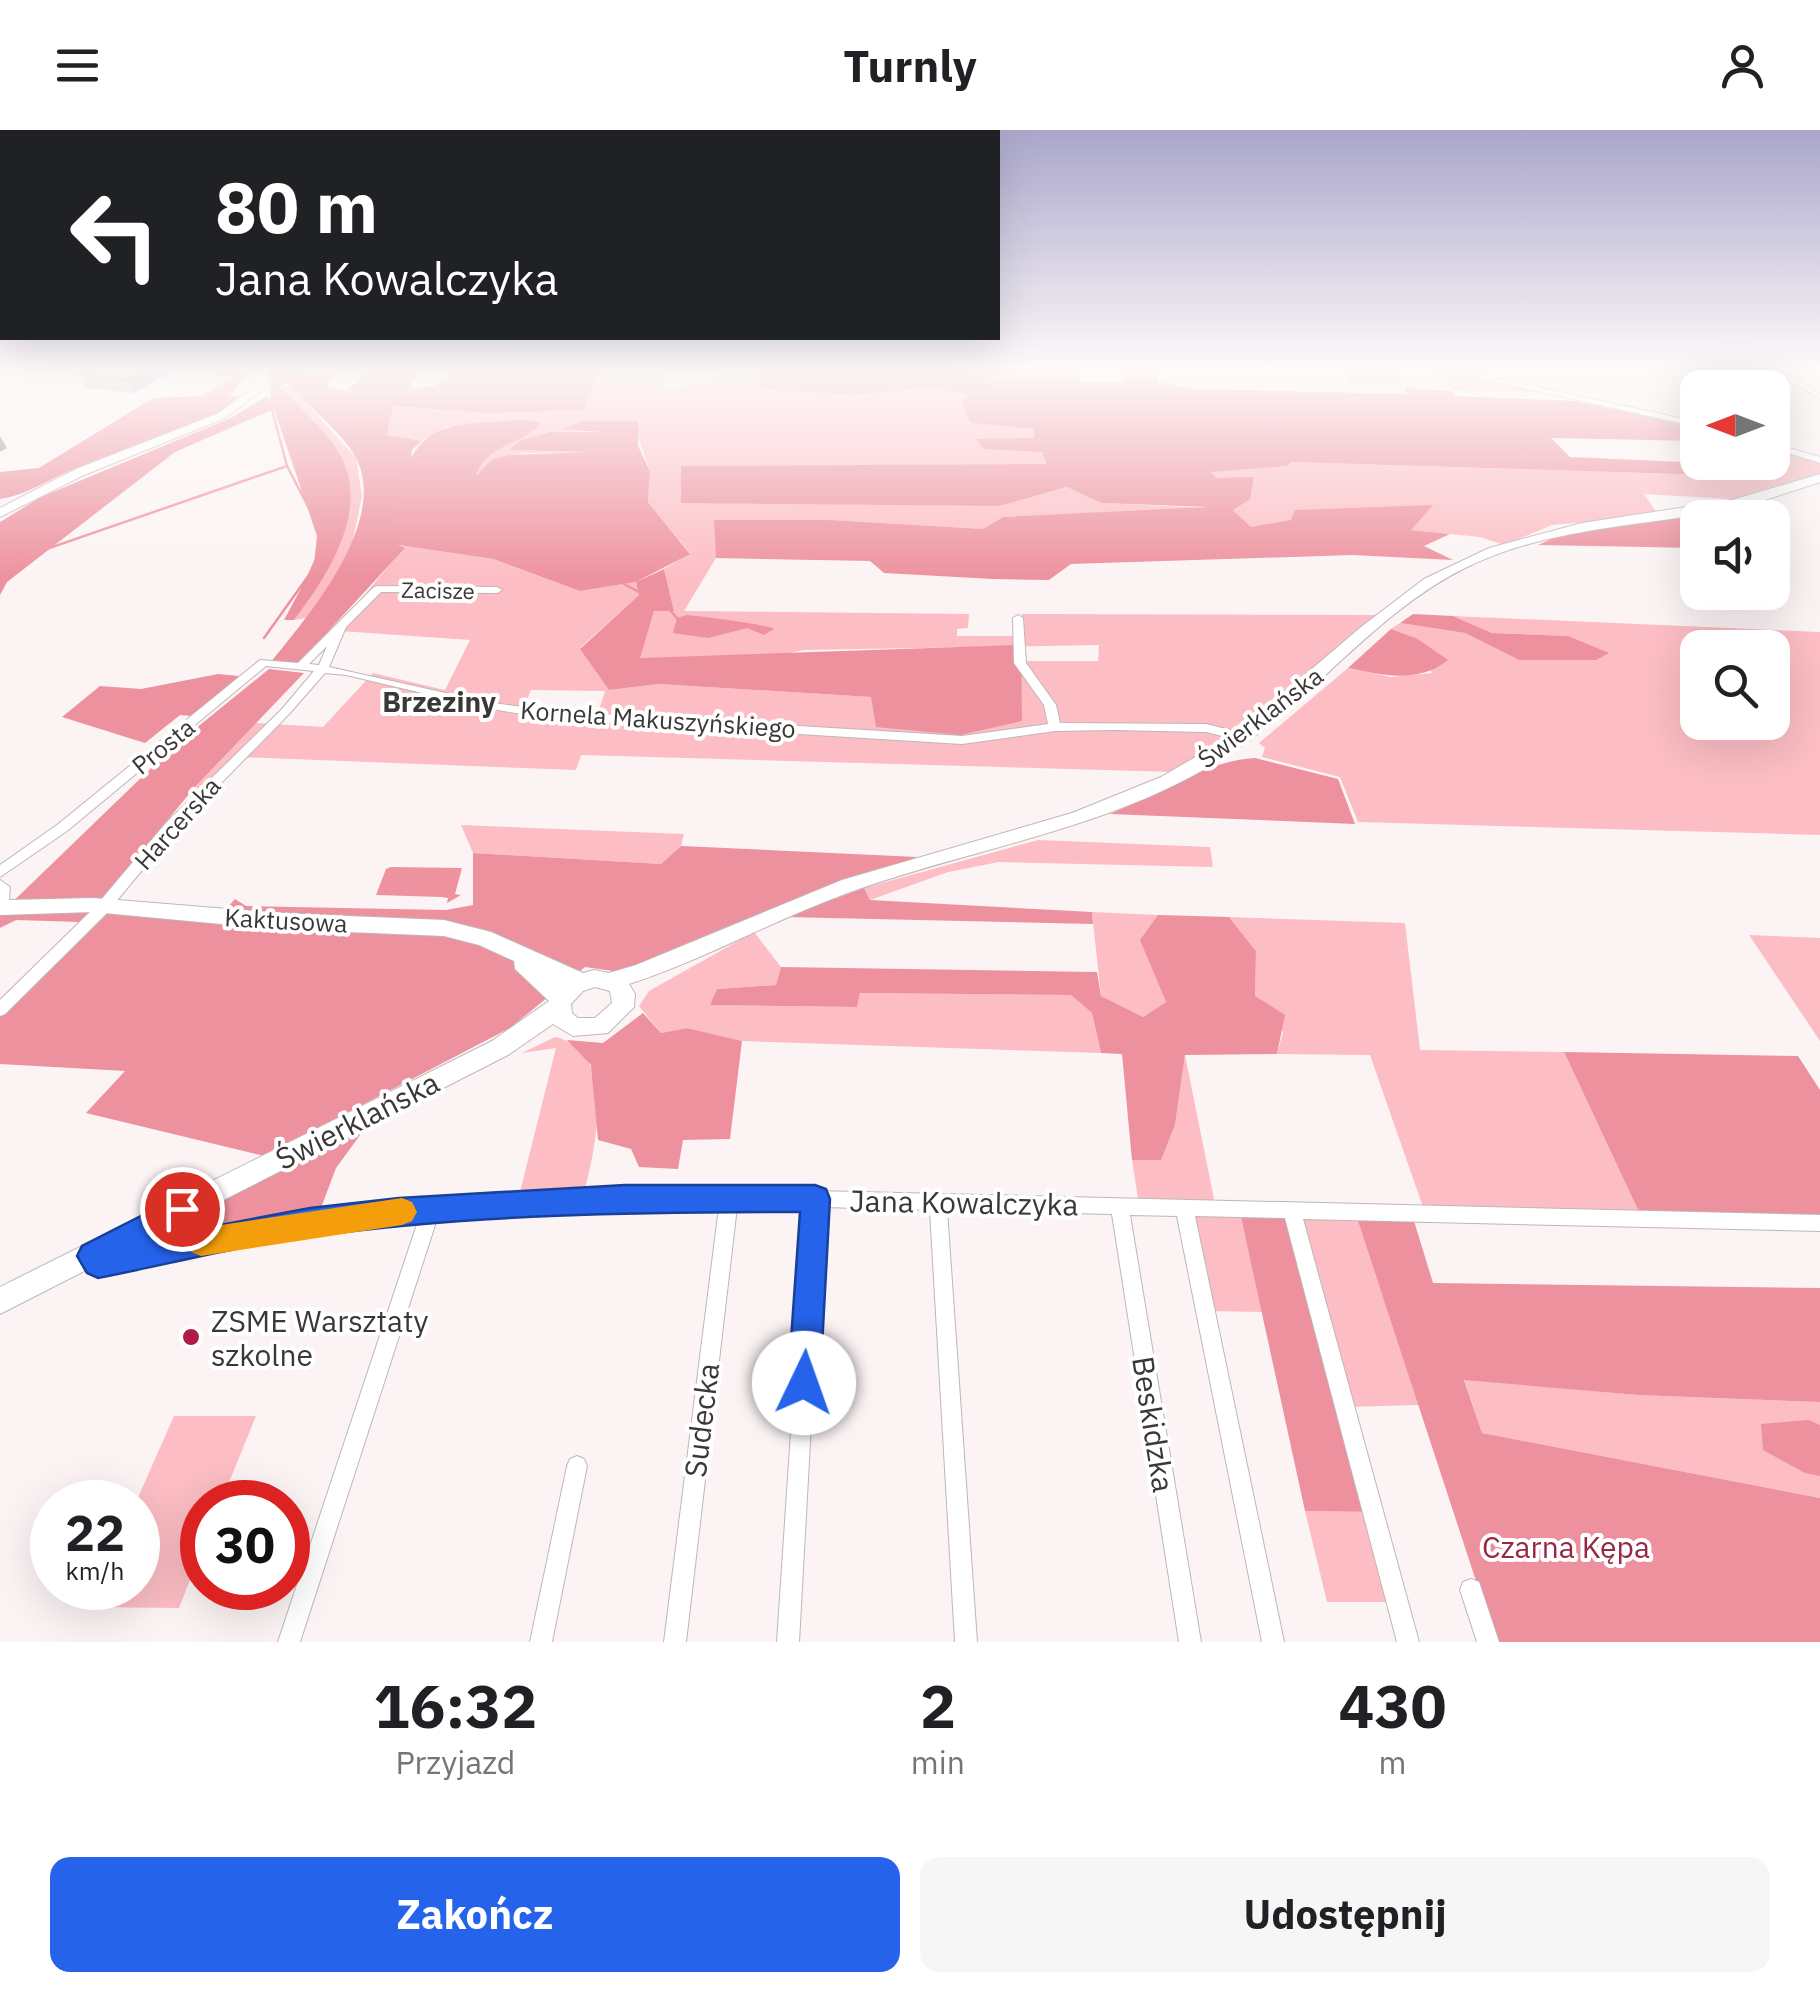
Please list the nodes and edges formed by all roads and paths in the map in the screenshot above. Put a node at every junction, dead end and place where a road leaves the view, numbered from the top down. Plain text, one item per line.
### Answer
1 (164, 438) edge
2 (1790, 451) edge
3 (1820, 460) edge
4 (1820, 478) edge
5 (0, 512) edge
6 (378, 589) joint
7 (497, 590) dead end
8 (1018, 618) dead end
9 (341, 628) junction
10 (264, 662) joint
11 (302, 665) junction
12 (324, 668) junction
13 (1056, 727) junction
14 (1242, 737) junction
15 (62, 828) junction
16 (0, 872) edge
17 (0, 886) edge
18 (0, 897) edge
19 (52, 904) junction
20 (105, 906) junction
21 (0, 908) edge
22 (515, 954) junction
23 (582, 982) junction
24 (618, 990) junction
25 (0, 1010) edge
26 (562, 1011) junction
27 (729, 1198) junction
28 (815, 1199) junction
29 (938, 1204) junction
30 (1120, 1206) junction
31 (1184, 1208) junction
32 (431, 1210) junction
33 (1292, 1212) junction
34 (1820, 1223) edge
35 (92, 1256) junction
36 (0, 1301) edge
37 (576, 1466) dead end
38 (1472, 1590) dead end
39 (289, 1642) edge
40 (541, 1642) edge
41 (675, 1642) edge
42 (788, 1642) edge
43 (966, 1642) edge
44 (1190, 1642) edge
45 (1273, 1642) edge
46 (1408, 1642) edge
47 (1488, 1642) edge

1 - 5 street
2 - 3 street
4 - 14 street, Świerklańska
6 - 7 street, Zacisze
6 - 9 street, Harcerska
8 - 13 street
9 - 11 street, Harcerska
9 - 12 street, Harcerska
10 - 11 street, Kornela Makuszyńskiego
10 - 15 street, Prosta
11 - 12 street, Kornela Makuszyńskiego
12 - 13 street, Kornela Makuszyńskiego
12 - 20 street, Harcerska
13 - 14 street, Kornela Makuszyńskiego
14 - 24 street, Świerklańska
15 - 16 street, Prosta
15 - 17 street, Prosta
17 - 18 street
18 - 19 street, Kaktusowa
19 - 20 street, Kaktusowa
19 - 21 street, Kaktusowa
20 - 22 street, Kaktusowa
20 - 25 street, Harcerska
22 - 23 street, Kaktusowa
22 - 26 street, Kaktusowa
23 - 24 street
23 - 26 street
24 - 26 street
26 - 35 street, Świerklańska
27 - 28 street, Jana Kowalczyka
27 - 32 street, Jana Kowalczyka
27 - 41 street, Sudecka
28 - 29 street, Jana Kowalczyka
28 - 42 street
29 - 30 street, Jana Kowalczyka
29 - 43 street
30 - 31 street, Jana Kowalczyka
30 - 44 street, Beskidzka
31 - 33 street, Jana Kowalczyka
31 - 45 street
32 - 35 street, Jana Kowalczyka
32 - 39 street
33 - 34 street, Jana Kowalczyka
33 - 46 street
35 - 36 street, Świerklańska
37 - 40 street
38 - 47 street

